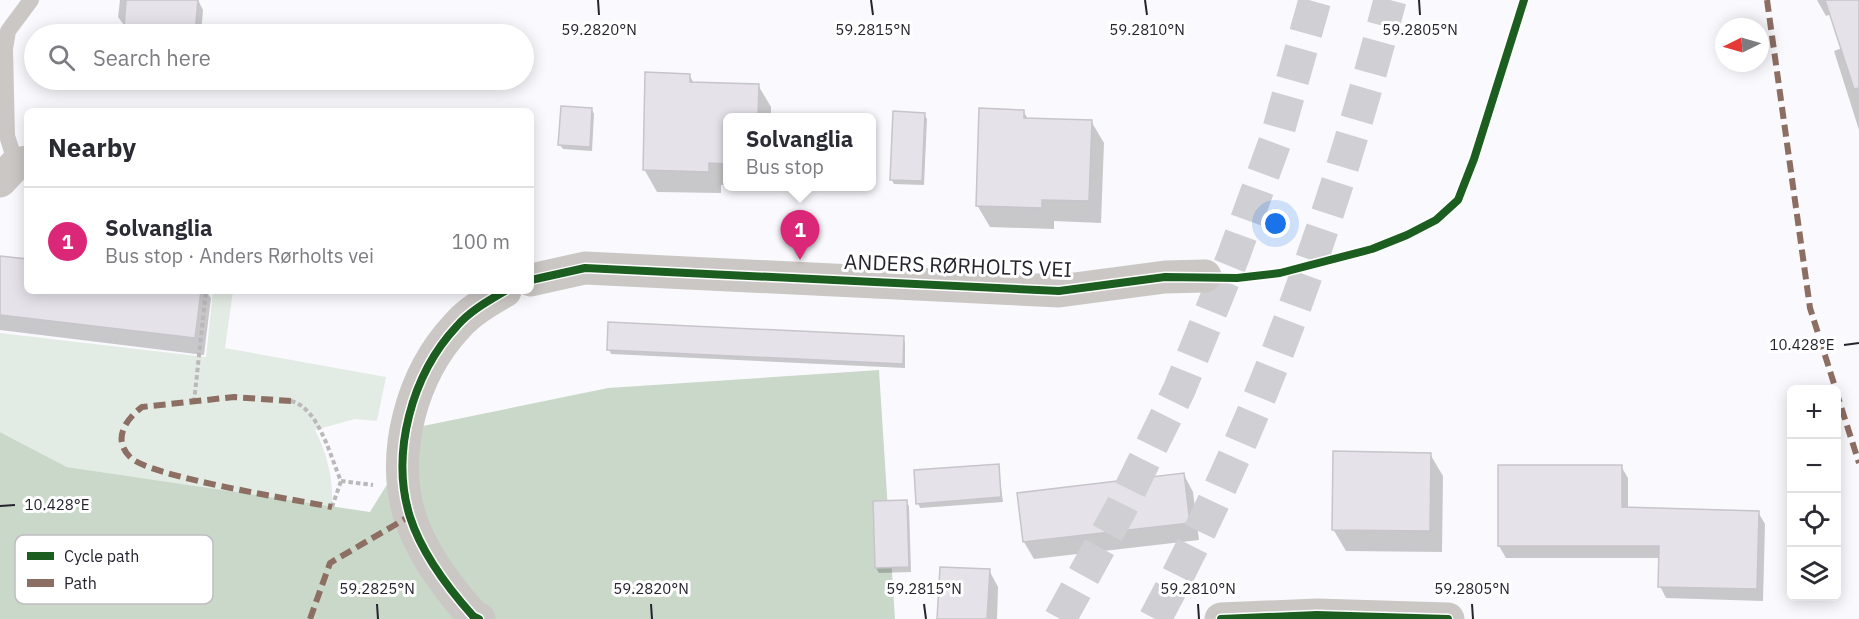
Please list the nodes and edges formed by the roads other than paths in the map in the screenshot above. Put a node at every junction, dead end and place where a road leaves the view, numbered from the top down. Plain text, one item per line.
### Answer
1 (31, 0) edge
2 (14, 169) edge
3 (1205, 276) dead end
4 (534, 279) edge
5 (484, 295) edge
6 (479, 619) edge
7 (1221, 619) edge
8 (1448, 619) edge

1 - 2 lane
3 - 4 street, ANDERS RØRHOLTS VEI
5 - 6 street
7 - 8 street

